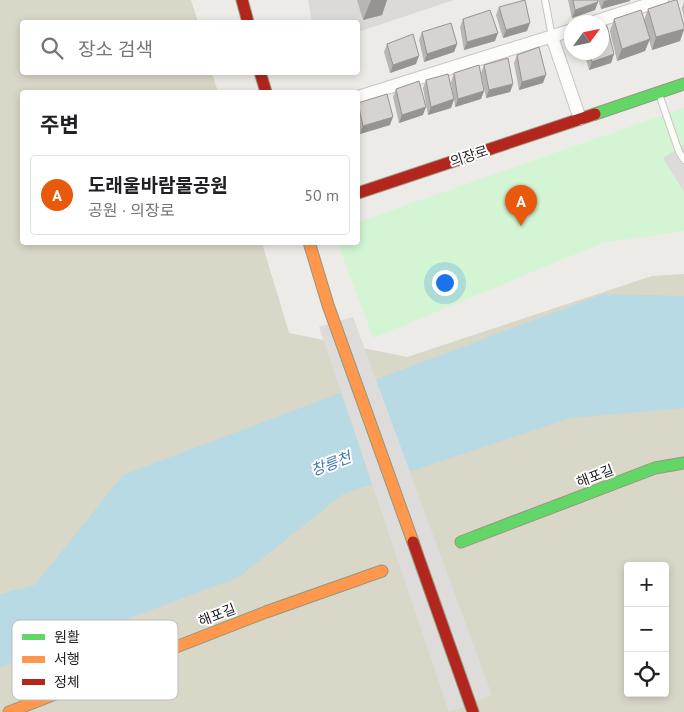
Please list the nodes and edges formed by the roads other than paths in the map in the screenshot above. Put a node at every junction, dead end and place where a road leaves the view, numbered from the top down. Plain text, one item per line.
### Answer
1 (242, 0) edge
2 (545, 0) edge
3 (662, 0) edge
4 (609, 17) edge
5 (247, 20) edge
6 (564, 33) edge
7 (552, 37) junction
8 (261, 75) edge
9 (684, 84) edge
10 (265, 90) edge
11 (659, 93) junction
12 (360, 96) edge
13 (580, 119) junction
14 (684, 160) edge
15 (360, 192) edge
16 (310, 245) edge
17 (684, 463) edge
18 (461, 542) dead end
19 (382, 571) dead end
20 (178, 647) edge
21 (40, 700) edge
22 (9, 712) edge
23 (473, 712) edge

1 - 5 street
2 - 7 lane
3 - 4 street
6 - 7 street
7 - 12 street
7 - 13 street
8 - 10 street
9 - 11 street, 의장로
11 - 13 street, 의장로
11 - 14 lane
13 - 15 street, 의장로
16 - 23 street
17 - 18 street, 해포길
19 - 20 street, 해포길
21 - 22 street, 해포길

